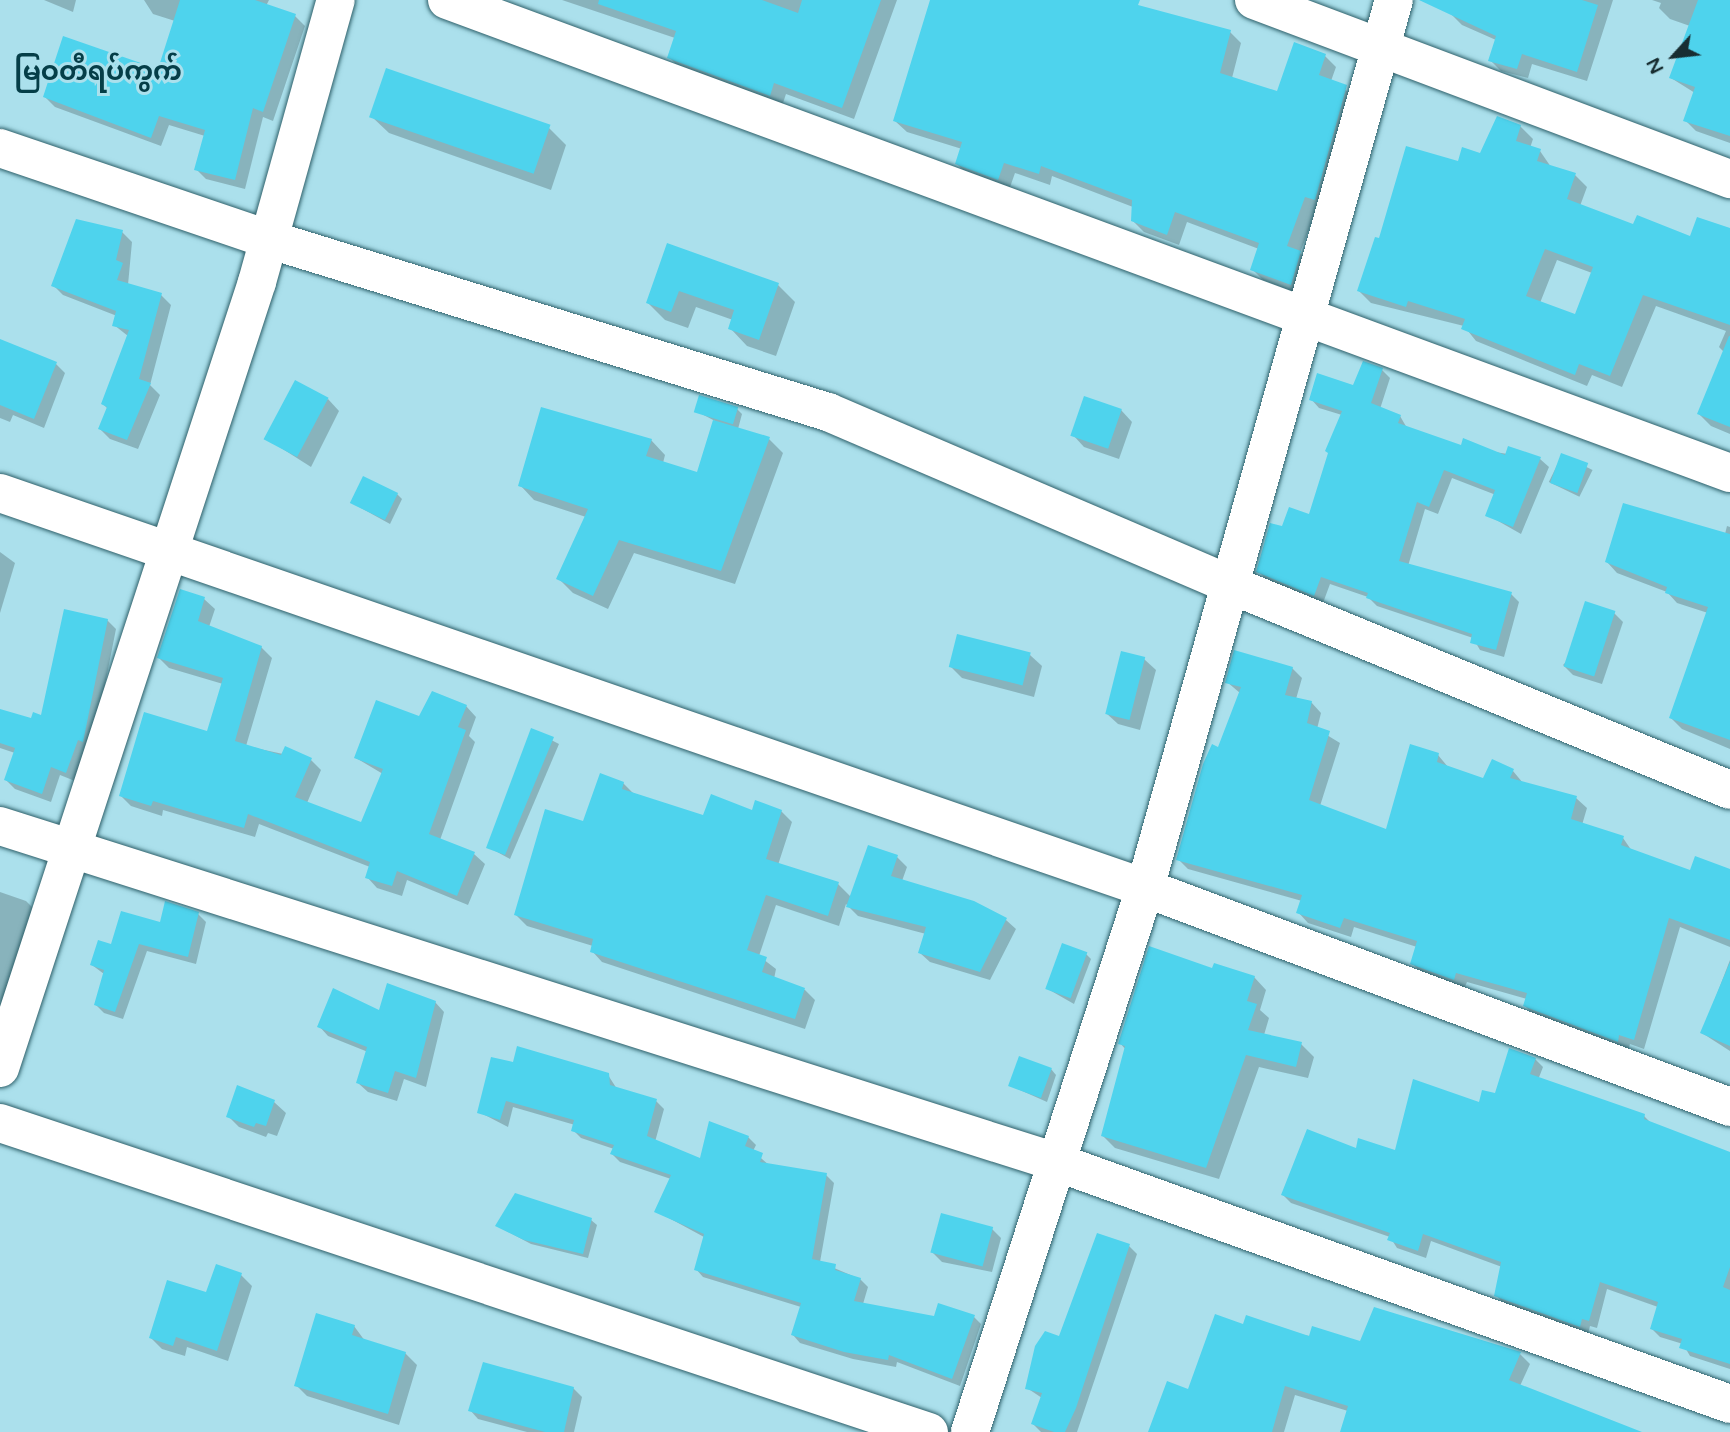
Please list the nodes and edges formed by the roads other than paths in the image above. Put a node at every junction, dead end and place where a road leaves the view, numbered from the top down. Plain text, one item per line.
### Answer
1 (336, 0) edge
2 (447, 0) edge
3 (1254, 0) edge
4 (1394, 0) edge
5 (1380, 49) junction
6 (0, 148) edge
7 (1730, 179) edge
8 (268, 239) junction
9 (1307, 316) junction
10 (1730, 473) edge
11 (0, 493) edge
12 (170, 555) junction
13 (1231, 585) junction
14 (1730, 790) edge
15 (0, 826) edge
16 (72, 850) junction
17 (1145, 888) junction
18 (0, 1068) edge
19 (1730, 1107) edge
20 (0, 1123) edge
21 (1056, 1162) junction
22 (1730, 1404) edge
23 (929, 1432) edge
24 (970, 1432) edge

1 - 8 street
2 - 9 street
3 - 5 street
4 - 5 street
5 - 7 street
5 - 9 street
6 - 8 street
8 - 12 street
8 - 13 street
9 - 10 street
9 - 13 street
11 - 12 street
12 - 16 street
12 - 17 street
13 - 14 street
13 - 17 street
15 - 16 street
16 - 18 street
16 - 21 street
17 - 19 street
17 - 21 street
20 - 23 street
21 - 22 street
21 - 24 street

